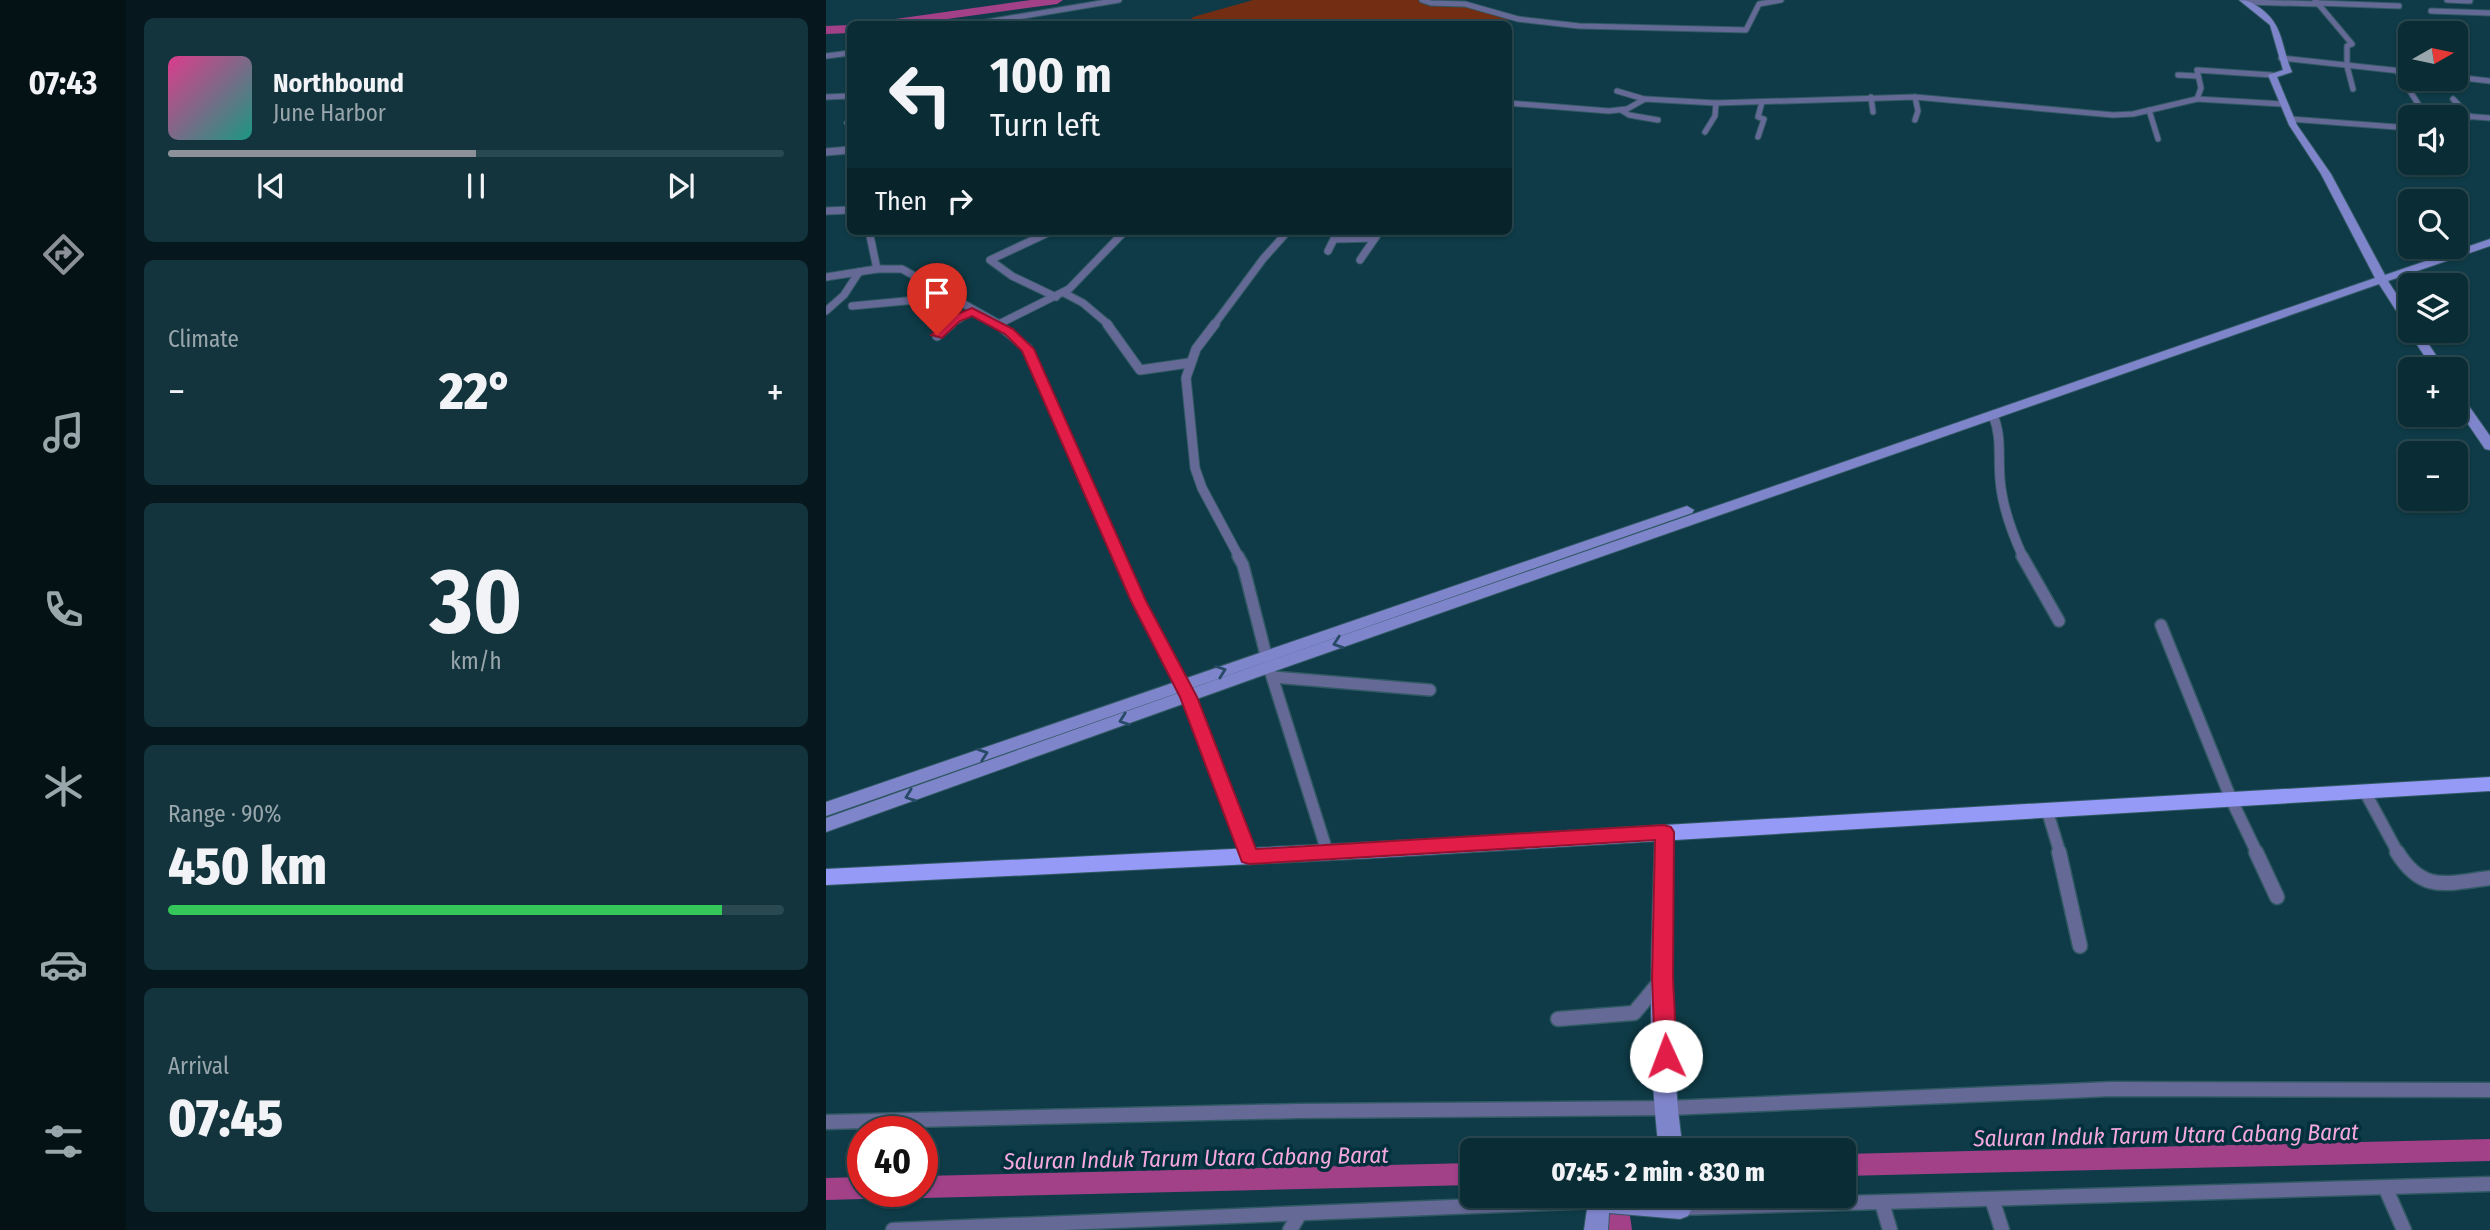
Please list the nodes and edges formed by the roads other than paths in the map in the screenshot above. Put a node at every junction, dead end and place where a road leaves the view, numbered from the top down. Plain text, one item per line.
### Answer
1 (1119, 0) edge
2 (1422, 0) edge
3 (1781, 0) edge
4 (2445, 0) edge
5 (2244, 1) edge
6 (2470, 1) edge
7 (2317, 2) edge
8 (2287, 3) junction
9 (2399, 6) dead end
10 (2255, 9) junction
11 (2431, 11) dead end
12 (2450, 12) junction
13 (2490, 13) edge
14 (1518, 19) junction
15 (2464, 19) dead end
16 (2490, 20) edge
17 (993, 21) edge
18 (1512, 22) edge
19 (847, 53) edge
20 (826, 56) edge
21 (2281, 58) junction
22 (2264, 64) dead end
23 (2347, 66) junction
24 (2397, 71) joint
25 (2267, 74) junction
26 (2178, 75) dead end
27 (2197, 76) junction
28 (2468, 78) edge
29 (2490, 81) edge
30 (2353, 89) dead end
31 (1617, 91) dead end
32 (847, 96) edge
33 (826, 97) edge
34 (1871, 97) junction
35 (1915, 97) junction
36 (1644, 99) junction
37 (2197, 99) junction
38 (2453, 99) dead end
39 (1666, 101) junction
40 (1762, 102) junction
41 (1512, 103) edge
42 (1716, 103) junction
43 (2283, 104) junction
44 (2419, 105) edge
45 (1621, 110) junction
46 (2149, 110) junction
47 (1872, 112) dead end
48 (2470, 117) joint
49 (2490, 118) edge
50 (2290, 119) junction
51 (1658, 120) junction
52 (1915, 120) dead end
53 (2398, 127) edge
54 (1655, 128) dead end
55 (1705, 132) dead end
56 (1758, 137) dead end
57 (2158, 139) dead end
58 (847, 150) edge
59 (826, 152) edge
60 (847, 210) edge
61 (826, 211) edge
62 (2490, 232) edge
63 (869, 235) edge
64 (1043, 235) edge
65 (1121, 235) edge
66 (1285, 235) edge
67 (1365, 235) edge
68 (1376, 235) edge
69 (2468, 240) edge
70 (2490, 242) edge
71 (1328, 251) dead end
72 (2421, 259) edge
73 (1360, 260) dead end
74 (877, 269) junction
75 (859, 272) junction
76 (2381, 276) junction
77 (826, 277) edge
78 (1060, 295) junction
79 (948, 297) junction
80 (2398, 304) edge
81 (852, 306) dead end
82 (826, 311) edge
83 (972, 311) junction
84 (999, 324) junction
85 (937, 335) dead end
86 (1189, 363) junction
87 (2468, 414) edge
88 (1993, 415) junction
89 (2490, 446) edge
90 (2059, 621) dead end
91 (2161, 625) dead end
92 (1269, 667) junction
93 (1430, 690) dead end
94 (1185, 691) junction
95 (2490, 784) edge
96 (2365, 792) junction
97 (2231, 799) junction
98 (826, 809) edge
99 (2047, 810) junction
100 (826, 825) edge
101 (1664, 832) junction
102 (1326, 851) junction
103 (1249, 857) junction
104 (826, 877) edge
105 (2490, 878) edge
106 (2277, 897) dead end
107 (2080, 946) dead end
108 (1662, 978) junction
109 (1558, 1019) dead end
110 (2490, 1090) edge
111 (1668, 1114) junction
112 (826, 1122) edge
113 (1670, 1138) edge
114 (2490, 1184) edge
115 (2386, 1189) junction
116 (1992, 1199) junction
117 (1856, 1203) edge
118 (1882, 1203) junction
119 (1460, 1207) edge
120 (1598, 1208) edge
121 (1299, 1215) junction
122 (995, 1228) edge
123 (893, 1230) edge
124 (1290, 1230) edge
125 (1596, 1230) edge
126 (1890, 1230) edge
127 (2002, 1230) edge
128 (2404, 1230) edge

1 - 17 street
2 - 14 street
3 - 14 street
4 - 6 street
4 - 12 street
5 - 8 street
5 - 10 street
7 - 8 street
7 - 9 street
7 - 23 street
8 - 10 street
10 - 21 street
11 - 12 street
12 - 13 street
14 - 18 street
15 - 16 street
19 - 20 street
21 - 23 street
21 - 25 street
22 - 25 street
23 - 24 street
23 - 30 street
24 - 44 street
25 - 27 street
25 - 43 street
26 - 27 street
27 - 37 street
28 - 29 street
31 - 36 street
32 - 33 street
34 - 35 street
34 - 40 street
34 - 47 street
35 - 46 street
35 - 52 street
36 - 39 street
36 - 45 street
37 - 43 street
37 - 46 street
38 - 48 street
39 - 42 street
39 - 51 street
40 - 42 street
40 - 56 street
41 - 45 street
42 - 55 street
43 - 50 street
45 - 51 street
46 - 57 street
48 - 49 street
50 - 53 street
50 - 76 street
51 - 54 street
58 - 59 street
60 - 61 street
62 - 69 street
63 - 74 street
64 - 78 street
65 - 78 street
66 - 86 street
67 - 71 street
68 - 73 street
70 - 76 street
72 - 76 street
74 - 75 street
74 - 79 street
75 - 77 street
75 - 82 street
76 - 80 street
76 - 88 street
76 - 92 street
78 - 84 street
78 - 86 street
79 - 81 street
79 - 83 street
83 - 84 street
83 - 85 street
84 - 94 street
86 - 92 street
87 - 89 street
88 - 90 street
88 -> 92 street
91 - 97 street
92 - 93 street
92 - 94 street
92 - 102 street
98 -> 94 street
94 -> 100 street
94 - 103 street
95 - 96 main road
96 - 97 main road
96 - 105 street
97 - 99 main road
97 - 106 street
99 - 101 main road
99 - 107 street
101 - 102 main road
101 - 108 street
102 - 103 main road
103 - 104 main road
108 - 109 street
108 - 111 street
110 - 111 street
111 - 112 street
111 - 113 street
114 - 115 street
115 - 116 street
115 - 128 street
116 - 118 street
116 - 127 street
117 - 118 street
118 - 126 street
119 - 121 street
120 - 125 street
121 - 122 street
121 - 124 street
122 - 123 street

